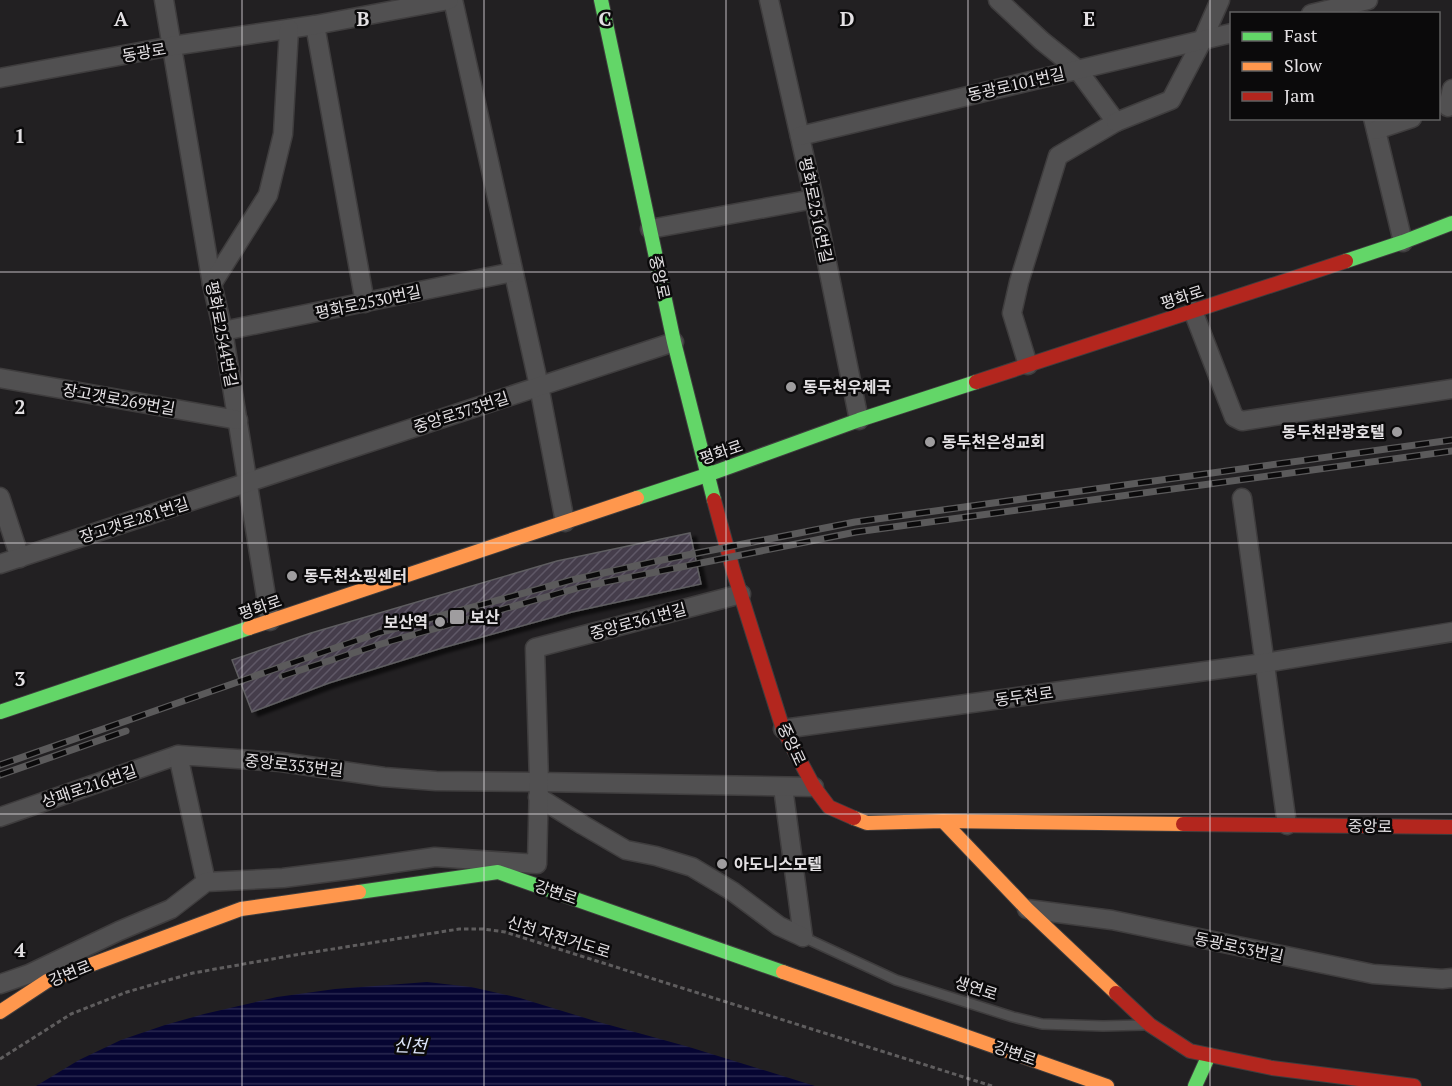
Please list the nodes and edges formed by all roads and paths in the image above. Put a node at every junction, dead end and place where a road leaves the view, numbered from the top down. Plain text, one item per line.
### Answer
1 (164, 0) edge
2 (451, 0) edge
3 (601, 0) edge
4 (769, 0) edge
5 (998, 0) edge
6 (1220, 0) edge
7 (1368, 0) edge
8 (388, 5) edge
9 (1341, 7) edge
10 (1320, 12) edge
11 (315, 25) junction
12 (290, 29) junction
13 (1230, 33) edge
14 (1203, 39) junction
15 (172, 46) junction
16 (1077, 69) junction
17 (0, 78) edge
18 (1399, 120) edge
19 (1116, 122) junction
20 (1374, 124) edge
21 (800, 136) junction
22 (814, 199) junction
23 (1451, 227) edge
24 (650, 229) junction
25 (1403, 242) junction
26 (513, 272) junction
27 (212, 284) junction
28 (365, 303) junction
29 (1193, 311) junction
30 (223, 331) junction
31 (674, 342) junction
32 (1028, 365) junction
33 (0, 378) edge
34 (539, 386) junction
35 (1452, 389) edge
36 (238, 420) junction
37 (859, 420) junction
38 (707, 475) junction
39 (248, 483) junction
40 (0, 497) edge
41 (1242, 498) dead end
42 (565, 522) junction
43 (20, 558) junction
44 (0, 564) edge
45 (741, 594) junction
46 (270, 621) junction
47 (1452, 632) edge
48 (1264, 663) junction
49 (0, 712) edge
50 (783, 729) junction
51 (178, 755) junction
52 (783, 787) junction
53 (814, 788) junction
54 (538, 789) junction
55 (0, 817) edge
56 (943, 821) junction
57 (1287, 825) junction
58 (1452, 827) edge
59 (206, 882) junction
60 (1027, 909) junction
61 (803, 937) junction
62 (1452, 978) edge
63 (0, 984) edge
64 (0, 1012) edge
65 (1150, 1025) junction
66 (1209, 1055) junction
67 (0, 1059) edge
68 (992, 1086) edge
69 (1107, 1086) edge
70 (1196, 1086) edge
71 (1414, 1086) edge

1 - 15 street, 평화로2544번길
2 - 8 street, 동광로
2 - 26 street
3 - 24 main road, 중앙로
4 - 21 street, 평화로2516번길
5 - 16 street
6 - 14 street
7 - 9 street
8 - 11 street, 동광로
9 - 10 street
11 - 12 street, 동광로
11 - 28 street
12 - 15 street, 동광로
12 - 27 street
13 - 14 street, 동광로101번길
14 - 16 street, 동광로101번길
14 - 19 street
15 - 17 street, 동광로
15 - 27 street, 평화로2544번길
16 - 19 street
16 - 21 street, 동광로101번길
18 - 20 street
19 - 32 street
20 - 25 street
21 - 22 street, 평화로2516번길
22 - 24 street
22 - 37 street, 평화로2516번길
23 - 25 main road, 평화로
24 - 31 main road, 중앙로
25 - 29 main road, 평화로
26 - 28 street, 평화로2530번길
26 - 34 street
27 - 30 street, 평화로2544번길
28 - 30 street, 평화로2530번길
29 - 32 main road, 평화로
29 - 35 street
30 - 36 street, 평화로2544번길
31 - 34 street, 중앙로373번길
31 - 38 main road, 중앙로
32 - 37 main road, 평화로
33 - 36 street, 장고갯로269번길
34 - 39 street, 중앙로373번길
34 - 42 street
36 - 39 street, 평화로2544번길
37 - 38 main road, 평화로
38 - 42 main road, 평화로
38 - 45 main road, 중앙로
39 - 43 street, 장고갯로281번길
39 - 46 street, 평화로2544번길
40 - 43 street
41 - 48 street
42 - 46 main road, 평화로
43 - 44 street, 장고갯로281번길
45 - 50 main road, 중앙로
45 - 54 street, 중앙로361번길
46 - 49 main road, 평화로
47 - 48 street, 동두천로
48 - 50 street, 동두천로
48 - 57 street
50 - 53 main road, 중앙로
51 - 54 street, 중앙로353번길
51 - 55 street, 상패로216번길
51 - 59 street
52 - 53 street, 중앙로353번길
52 - 54 street, 중앙로353번길
52 - 61 street, 중앙로
53 - 56 main road, 중앙로
54 - 59 street
54 - 61 street
56 - 57 main road, 중앙로
56 - 60 main road
57 - 58 main road, 중앙로
59 - 63 street
60 - 62 street, 동광로53번길
60 - 65 main road
61 - 65 lane, 생연로
64 - 69 main road, 강변로
65 - 66 main road
66 - 70 main road
66 - 71 main road
67 - 68 path, 신천 자전거도로

